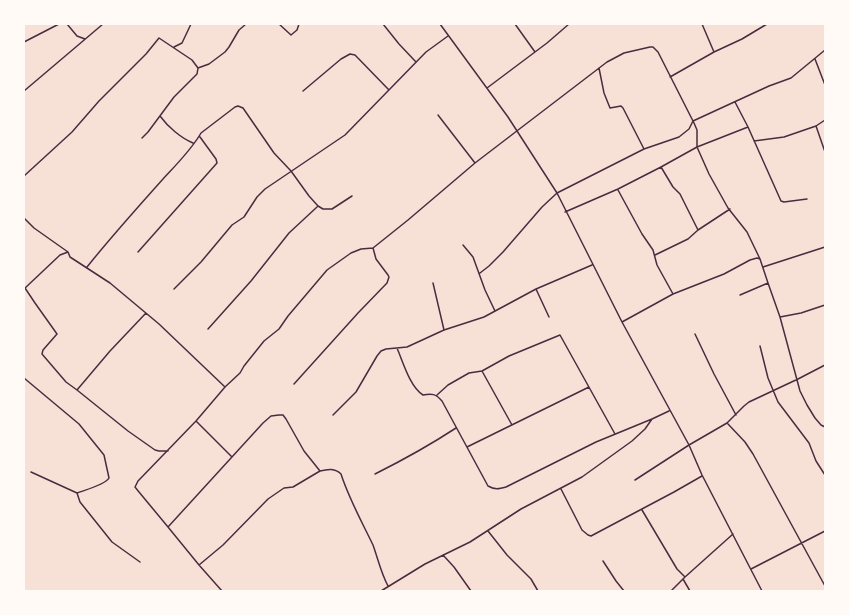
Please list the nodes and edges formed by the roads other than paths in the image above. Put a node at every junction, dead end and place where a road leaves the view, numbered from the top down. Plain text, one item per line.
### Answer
1 (59, 24) edge
2 (67, 24) edge
3 (103, 24) edge
4 (191, 24) edge
5 (246, 24) edge
6 (279, 24) edge
7 (299, 24) edge
8 (383, 24) edge
9 (440, 24) edge
10 (515, 24) edge
11 (569, 24) edge
12 (702, 24) edge
13 (767, 24) edge
14 (449, 36) junction
15 (85, 39) junction
16 (24, 42) edge
17 (174, 47) junction
18 (825, 50) edge
19 (535, 52) junction
20 (714, 52) junction
21 (814, 58) junction
22 (416, 62) junction
23 (198, 68) junction
24 (600, 68) junction
25 (670, 77) junction
26 (825, 85) edge
27 (487, 88) junction
28 (389, 90) junction
29 (24, 91) edge
30 (302, 91) dead end
31 (735, 102) junction
32 (438, 115) dead end
33 (160, 116) junction
34 (825, 120) edge
35 (693, 121) junction
36 (816, 126) junction
37 (748, 127) junction
38 (517, 131) junction
39 (200, 137) junction
40 (142, 138) dead end
41 (754, 141) junction
42 (193, 143) junction
43 (824, 144) edge
44 (697, 147) junction
45 (644, 149) junction
46 (825, 152) edge
47 (475, 163) junction
48 (661, 167) junction
49 (291, 171) junction
50 (24, 176) edge
51 (618, 189) junction
52 (557, 193) junction
53 (352, 196) dead end
54 (807, 200) dead end
55 (318, 206) junction
56 (730, 209) junction
57 (565, 212) junction
58 (24, 218) edge
59 (698, 230) junction
60 (463, 245) dead end
61 (825, 246) edge
62 (373, 248) junction
63 (68, 252) junction
64 (138, 252) dead end
65 (655, 255) junction
66 (760, 259) junction
67 (592, 265) junction
68 (763, 266) junction
69 (87, 267) junction
70 (480, 273) junction
71 (433, 283) dead end
72 (768, 283) junction
73 (25, 288) edge
74 (174, 289) dead end
75 (536, 289) junction
76 (673, 294) junction
77 (740, 295) dead end
78 (825, 305) edge
79 (496, 311) junction
80 (146, 313) junction
81 (549, 317) dead end
82 (780, 317) junction
83 (622, 322) junction
84 (208, 329) dead end
85 (444, 330) junction
86 (695, 334) dead end
87 (760, 346) dead end
88 (397, 348) junction
89 (825, 364) edge
90 (482, 371) junction
91 (24, 378) edge
92 (798, 379) junction
93 (294, 384) dead end
94 (224, 387) junction
95 (589, 387) junction
96 (77, 390) junction
97 (774, 391) junction
98 (437, 395) junction
99 (670, 411) junction
100 (333, 415) dead end
101 (736, 415) junction
102 (652, 419) junction
103 (196, 421) junction
104 (728, 423) junction
105 (512, 425) junction
106 (825, 427) edge
107 (456, 428) junction
108 (615, 434) junction
109 (689, 446) junction
110 (467, 447) junction
111 (168, 451) junction
112 (232, 457) junction
113 (31, 472) dead end
114 (320, 472) junction
115 (375, 474) dead end
116 (702, 475) junction
117 (825, 475) edge
118 (635, 480) dead end
119 (561, 489) junction
120 (77, 493) junction
121 (642, 510) junction
122 (168, 528) junction
123 (825, 531) edge
124 (488, 532) junction
125 (733, 534) junction
126 (801, 543) junction
127 (443, 556) junction
128 (603, 561) dead end
129 (140, 562) dead end
130 (199, 565) junction
131 (750, 569) junction
132 (685, 577) junction
133 (683, 579) junction
134 (389, 586) junction
135 (825, 586) edge
136 (222, 591) edge
137 (381, 591) edge
138 (471, 591) edge
139 (538, 591) edge
140 (624, 591) edge
141 (671, 591) edge
142 (690, 591) edge
143 (762, 591) edge

1 - 16 street
2 - 15 street
3 - 15 street
4 - 17 street
5 - 23 street
6 - 7 street
8 - 22 street
9 - 14 street
10 - 19 street
11 - 19 street
12 - 20 street
13 - 20 street
14 - 22 street
14 - 27 street
15 - 29 street
17 - 23 street
17 - 50 street
18 - 21 street
19 - 27 street
20 - 25 street
21 - 26 street
21 - 31 street
22 - 28 street
23 - 33 street
24 - 25 street
24 - 38 street
24 - 45 street
25 - 35 street
27 - 38 street
28 - 30 street
28 - 49 street
31 - 35 street
31 - 37 street
32 - 47 street
33 - 40 street
33 - 42 street
34 - 36 street
35 - 44 street
35 - 45 street
36 - 41 street
36 - 43 street
37 - 41 street
37 - 44 street
38 - 47 street
38 - 52 street
39 - 42 street
39 - 49 street
39 - 64 street
41 - 54 street
42 - 69 street
43 - 46 street
44 - 48 street
44 - 56 street
45 - 52 street
47 - 62 street
48 - 51 street
48 - 59 street
49 - 55 street
49 - 74 street
51 - 57 street
51 - 65 street
52 - 57 street
52 - 70 street
53 - 55 street
55 - 84 street
56 - 59 street
56 - 66 street
57 - 67 street
58 - 63 street
59 - 65 street
60 - 70 street
61 - 68 street
62 - 93 street
62 - 94 street
63 - 69 street
63 - 73 street
65 - 76 street
66 - 68 street
66 - 76 street
67 - 75 street
67 - 83 street
68 - 72 street
69 - 80 street
70 - 79 street
71 - 85 street
72 - 77 street
72 - 82 street
73 - 96 street
75 - 79 street
75 - 81 street
76 - 83 street
78 - 82 street
79 - 85 street
80 - 94 street
80 - 96 street
82 - 92 street
83 - 99 street
85 - 88 street
86 - 101 street
87 - 97 street
88 - 98 street
88 - 100 street
89 - 92 street
90 - 95 street
90 - 98 street
90 - 105 street
91 - 120 street
92 - 97 street
92 - 106 street
94 - 103 street
95 - 105 street
95 - 108 street
96 - 111 street
97 - 101 street
97 - 117 street
98 - 107 street
99 - 102 street
99 - 109 street
101 - 104 street
102 - 108 street
102 - 119 street
103 - 111 street
103 - 112 street
104 - 109 street
104 - 126 street
105 - 110 street
107 - 110 street
107 - 115 street
108 - 110 street
109 - 116 street
109 - 118 street
111 - 122 street
112 - 114 street
112 - 122 street
113 - 120 street
114 - 130 street
114 - 134 street
116 - 121 street
116 - 125 street
119 - 121 street
119 - 124 street
120 - 129 street
121 - 132 street
122 - 130 street
123 - 126 street
124 - 127 street
124 - 139 street
125 - 131 street
125 - 132 street
126 - 131 street
126 - 135 street
127 - 134 street
127 - 138 street
128 - 140 street
130 - 136 street
131 - 143 street
132 - 133 street
133 - 141 street
133 - 142 street
134 - 137 street

